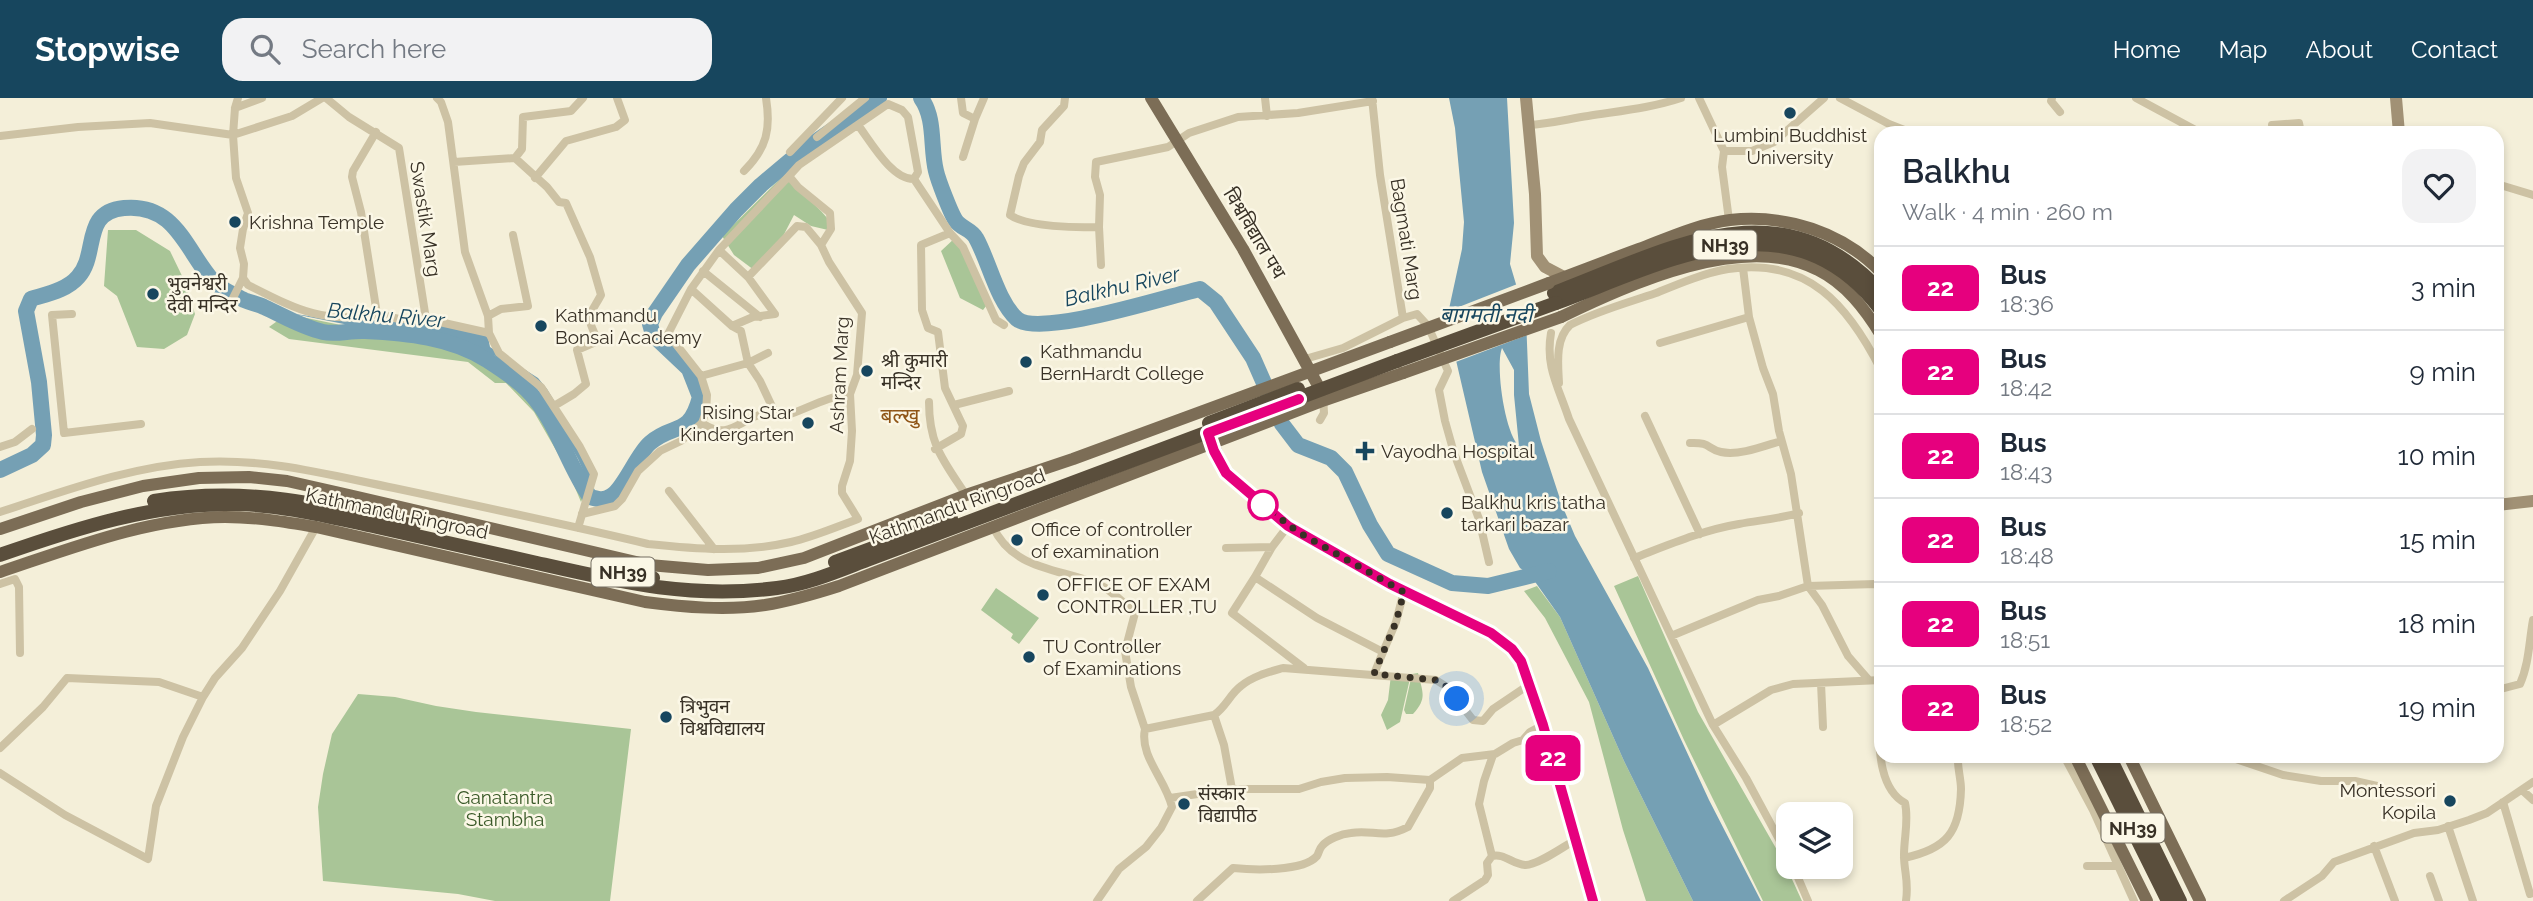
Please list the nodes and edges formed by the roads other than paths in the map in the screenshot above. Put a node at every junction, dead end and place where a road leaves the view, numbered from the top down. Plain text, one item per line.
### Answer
1 (239, 98) edge
2 (262, 98) edge
3 (324, 98) edge
4 (437, 98) edge
5 (583, 98) edge
6 (617, 98) edge
7 (766, 98) edge
8 (842, 98) edge
9 (865, 98) edge
10 (961, 98) edge
11 (984, 98) edge
12 (1065, 98) edge
13 (1151, 98) edge
14 (1265, 98) edge
15 (1526, 98) edge
16 (1681, 98) edge
17 (1699, 98) edge
18 (1824, 98) edge
19 (1840, 98) edge
20 (2052, 98) edge
21 (2136, 98) edge
22 (2396, 98) edge
23 (1373, 99) edge
24 (855, 101) edge
25 (235, 108) junction
26 (2060, 112) dead end
27 (1267, 116) junction
28 (975, 119) junction
29 (818, 124) junction
30 (858, 125) junction
31 (1528, 125) junction
32 (2272, 125) dead end
33 (1894, 126) edge
34 (2188, 126) edge
35 (2300, 126) edge
36 (2398, 126) edge
37 (376, 132) junction
38 (233, 135) junction
39 (0, 136) edge
40 (1176, 141) junction
41 (1724, 151) junction
42 (790, 152) dead end
43 (514, 158) junction
44 (963, 158) dead end
45 (454, 162) junction
46 (744, 171) dead end
47 (789, 176) junction
48 (535, 178) junction
49 (914, 179) junction
50 (2504, 186) edge
51 (2533, 195) edge
52 (1729, 220) junction
53 (1099, 227) junction
54 (950, 233) junction
55 (513, 235) dead end
56 (821, 245) junction
57 (719, 250) junction
58 (1101, 265) dead end
59 (1874, 266) edge
60 (1743, 268) junction
61 (703, 271) junction
62 (748, 277) junction
63 (1563, 277) junction
64 (243, 278) junction
65 (1874, 285) edge
66 (691, 289) junction
67 (1554, 299) junction
68 (1874, 302) edge
69 (230, 304) dead end
70 (72, 314) dead end
71 (377, 314) junction
72 (488, 316) junction
73 (761, 317) junction
74 (1749, 317) junction
75 (1404, 318) junction
76 (426, 319) junction
77 (1004, 325) dead end
78 (1874, 325) edge
79 (732, 326) junction
80 (489, 333) junction
81 (1551, 333) dead end
82 (1660, 343) dead end
83 (1874, 348) edge
84 (768, 353) dead end
85 (1396, 357) junction
86 (1305, 359) junction
87 (748, 363) junction
88 (701, 376) junction
89 (1319, 386) junction
90 (1559, 389) junction
91 (1009, 391) dead end
92 (850, 394) junction
93 (1297, 394) junction
94 (929, 402) dead end
95 (556, 405) junction
96 (954, 405) junction
97 (776, 415) junction
98 (1644, 416) dead end
99 (1231, 418) junction
100 (1320, 420) dead end
101 (702, 423) junction
102 (141, 424) dead end
103 (32, 429) dead end
104 (1207, 429) junction
105 (1781, 441) junction
106 (1690, 443) dead end
107 (0, 447) edge
108 (935, 449) junction
109 (669, 491) dead end
110 (62, 492) junction
111 (966, 495) junction
112 (2533, 501) edge
113 (2504, 504) edge
114 (67, 506) junction
115 (583, 511) junction
116 (0, 512) edge
117 (1798, 513) junction
118 (1288, 526) junction
119 (317, 527) junction
120 (993, 527) junction
121 (578, 528) junction
122 (0, 529) edge
123 (1700, 534) junction
124 (858, 537) junction
125 (0, 545) edge
126 (1272, 547) junction
127 (1226, 548) dead end
128 (714, 549) junction
129 (0, 555) edge
130 (865, 556) junction
131 (1634, 558) junction
132 (1489, 562) dead end
133 (0, 572) edge
134 (1255, 577) junction
135 (0, 584) edge
136 (1874, 584) edge
137 (1808, 586) junction
138 (1404, 592) junction
139 (2533, 620) edge
140 (1671, 636) junction
141 (1383, 652) junction
142 (20, 653) dead end
143 (1304, 668) junction
144 (1374, 674) junction
145 (1868, 679) junction
146 (1874, 679) edge
147 (1821, 683) junction
148 (1530, 684) junction
149 (2504, 688) edge
150 (203, 697) junction
151 (1214, 715) junction
152 (1543, 725) junction
153 (1713, 725) junction
154 (1823, 727) dead end
155 (1144, 729) junction
156 (0, 748) edge
157 (1493, 755) junction
158 (1883, 763) edge
159 (1959, 763) edge
160 (2068, 763) edge
161 (2078, 763) edge
162 (2099, 763) edge
163 (2112, 763) edge
164 (2132, 763) edge
165 (2248, 763) edge
166 (0, 773) edge
167 (1430, 780) junction
168 (2533, 782) edge
169 (2377, 786) dead end
170 (1231, 789) junction
171 (2522, 790) junction
172 (1170, 798) junction
173 (2533, 800) edge
174 (2503, 802) junction
175 (2448, 826) junction
176 (1776, 834) edge
177 (1577, 839) junction
178 (2374, 846) junction
179 (1492, 856) junction
180 (1904, 858) junction
181 (2087, 866) dead end
182 (2118, 866) junction
183 (2430, 876) dead end
184 (1799, 879) edge
185 (2529, 895) edge
186 (1097, 901) edge
187 (1196, 901) edge
188 (1453, 901) edge
189 (1594, 901) edge
190 (1808, 901) edge
191 (1906, 901) edge
192 (2134, 901) edge
193 (2147, 901) edge
194 (2168, 901) edge
195 (2179, 901) edge
196 (2200, 901) edge
197 (2284, 901) edge
198 (2395, 901) edge
199 (2439, 901) edge
200 (2473, 901) edge

1 - 25 street
2 - 25 street
3 - 37 street, Swastik Marg
3 - 38 street
4 - 45 street
5 - 43 street
6 - 48 street
7 - 46 street
8 - 29 street
9 - 24 street
10 - 28 street
11 - 28 street
12 - 53 street
13 - 40 main road, विश्वविद्याल पथ
14 - 27 street
15 - 31 main road
16 - 31 street
17 - 41 street
18 - 41 street
19 - 33 street
20 - 26 street
21 - 34 street
22 - 36 main road
23 - 27 street
23 - 75 street, Bagmati Marg
24 - 29 street
25 - 38 street
27 - 40 street
28 - 44 street
29 - 42 street
30 - 47 street
30 - 49 street
30 - 49 street
31 - 63 main road
32 - 35 street
37 - 71 street
37 - 76 street, Swastik Marg
38 - 39 street
38 - 64 street
40 - 53 street
40 - 86 main road, विश्वविद्याल पथ
41 - 52 street
43 - 45 street
43 - 48 street
45 - 72 street
47 - 56 street
47 - 57 street
48 - 95 street
49 - 54 street
50 - 51 street
52 - 59 main road
52 - 63 main road
53 - 58 street
54 - 77 street
54 - 96 street
55 - 72 street
56 - 62 street
56 - 92 street, Ashram Marg
57 - 61 street
57 - 62 street
60 - 74 street
60 - 83 street
60 - 90 street
61 - 66 street
61 - 73 street
62 - 73 street
63 - 67 main road
64 - 69 street
64 - 71 street
65 - 67 highway, Kathmandu Ringroad / NH39
66 - 79 street
66 - 88 street
67 - 68 highway, Kathmandu Ringroad / NH39
67 - 78 main road
67 - 85 highway, Kathmandu Ringroad / NH39, bridge
67 - 85 main road, bridge
70 - 102 street
71 - 76 street
72 - 80 street
73 - 79 street
74 - 82 street
74 - 105 street
75 - 86 street, Bagmati Marg
75 - 132 street
76 - 80 street
79 - 87 street
80 - 95 street
81 - 90 street
84 - 87 street
85 - 89 highway, Kathmandu Ringroad / NH39
85 - 89 main road
86 - 89 main road, विश्वविद्याल पथ
87 - 88 street
87 - 97 street
88 - 101 street
89 - 93 highway, Kathmandu Ringroad / NH39
89 - 93 main road
89 - 100 street
90 - 131 street
91 - 96 street
92 - 97 street
92 - 128 street, Ashram Marg
93 - 99 highway, Kathmandu Ringroad / NH39
93 - 99 main road
94 - 108 street
95 - 115 street
96 - 108 street
97 - 101 street
98 - 123 street
99 - 104 highway, Kathmandu Ringroad / NH39
99 - 104 main road
101 - 115 street
103 - 107 street
104 - 111 main road
104 - 118 main road
104 - 120 main road
104 - 130 highway, Kathmandu Ringroad / NH39
105 - 106 street
105 - 117 street
108 - 111 street
109 - 128 street
110 - 114 street
110 - 116 street
110 - 121 street
111 - 124 main road
112 - 113 main road
114 - 122 main road
114 - 124 main road
115 - 121 street
117 - 123 street
117 - 137 street
118 - 126 street
118 - 138 main road
119 - 120 main road
119 - 133 main road
119 - 150 street
120 - 155 street
121 - 128 street
123 - 131 street
124 - 130 highway
125 - 130 highway, Kathmandu Ringroad / NH39
126 - 127 street
126 - 134 street
129 - 130 highway, Kathmandu Ringroad / NH39
131 - 140 street
134 - 141 street
134 - 143 street
135 - 142 street
136 - 137 street
137 - 140 street
137 - 145 street
138 - 141 street
138 - 148 main road
139 - 149 street
140 - 153 street
141 - 144 street
143 - 144 street
143 - 151 street
144 - 148 street
145 - 146 street
145 - 147 street
147 - 153 street
147 - 154 street
148 - 152 main road
150 - 156 street
150 - 166 street
151 - 155 street
151 - 170 street
152 - 157 street
152 - 177 main road
153 - 176 street
155 - 172 street
157 - 167 street
157 - 179 street
158 - 180 street
159 - 180 street
160 - 182 street
161 - 193 main road
162 - 194 highway, NH39
163 - 195 highway, NH39
164 - 196 main road
165 - 169 street
167 - 170 street
167 - 187 street
168 - 171 street
170 - 172 street
171 - 173 street
171 - 174 street
172 - 186 street
174 - 175 street
174 - 185 street
175 - 178 street
175 - 200 street
177 - 179 street
177 - 189 main road
178 - 197 street
178 - 198 street
179 - 188 street
180 - 191 street
181 - 182 street
182 - 192 street
183 - 199 street
184 - 190 street

